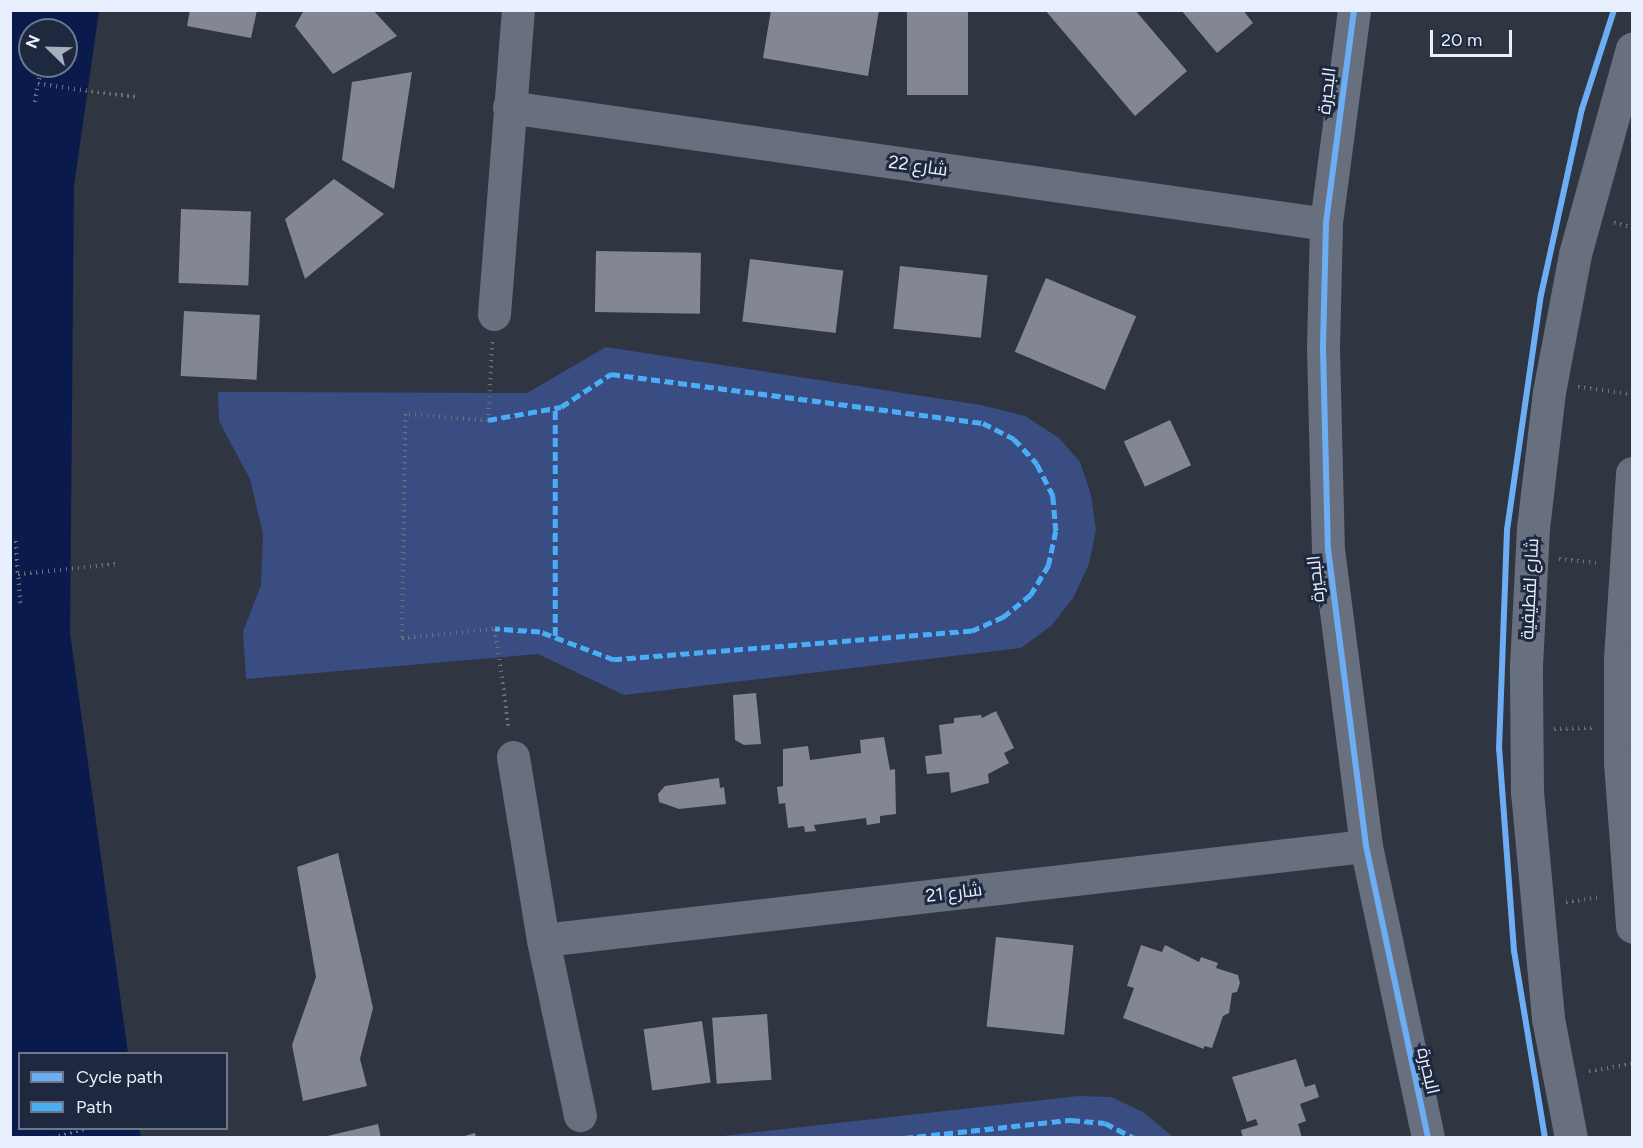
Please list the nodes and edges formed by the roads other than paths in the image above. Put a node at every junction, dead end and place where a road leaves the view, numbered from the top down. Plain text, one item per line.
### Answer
1 (518, 10) edge
2 (1331, 10) edge
3 (1354, 10) edge
4 (1632, 49) edge
5 (509, 107) junction
6 (1315, 223) junction
7 (494, 314) road end
8 (1632, 473) edge
9 (513, 757) road end
10 (1355, 847) junction
11 (1632, 927) edge
12 (543, 940) junction
13 (580, 1115) dead end
14 (1415, 1130) edge
15 (1571, 1137) edge

1 - 5 street
2 - 6 street, البحيرة
3 - 6 street, البحيرة
4 - 15 street, شارع لقطيفية
5 - 6 street, شارع 22
5 - 7 street
6 - 10 street, البحيرة
8 - 11 street
9 - 12 street
10 - 12 street, شارع 21
10 - 14 street, البحيرة
12 - 13 street

